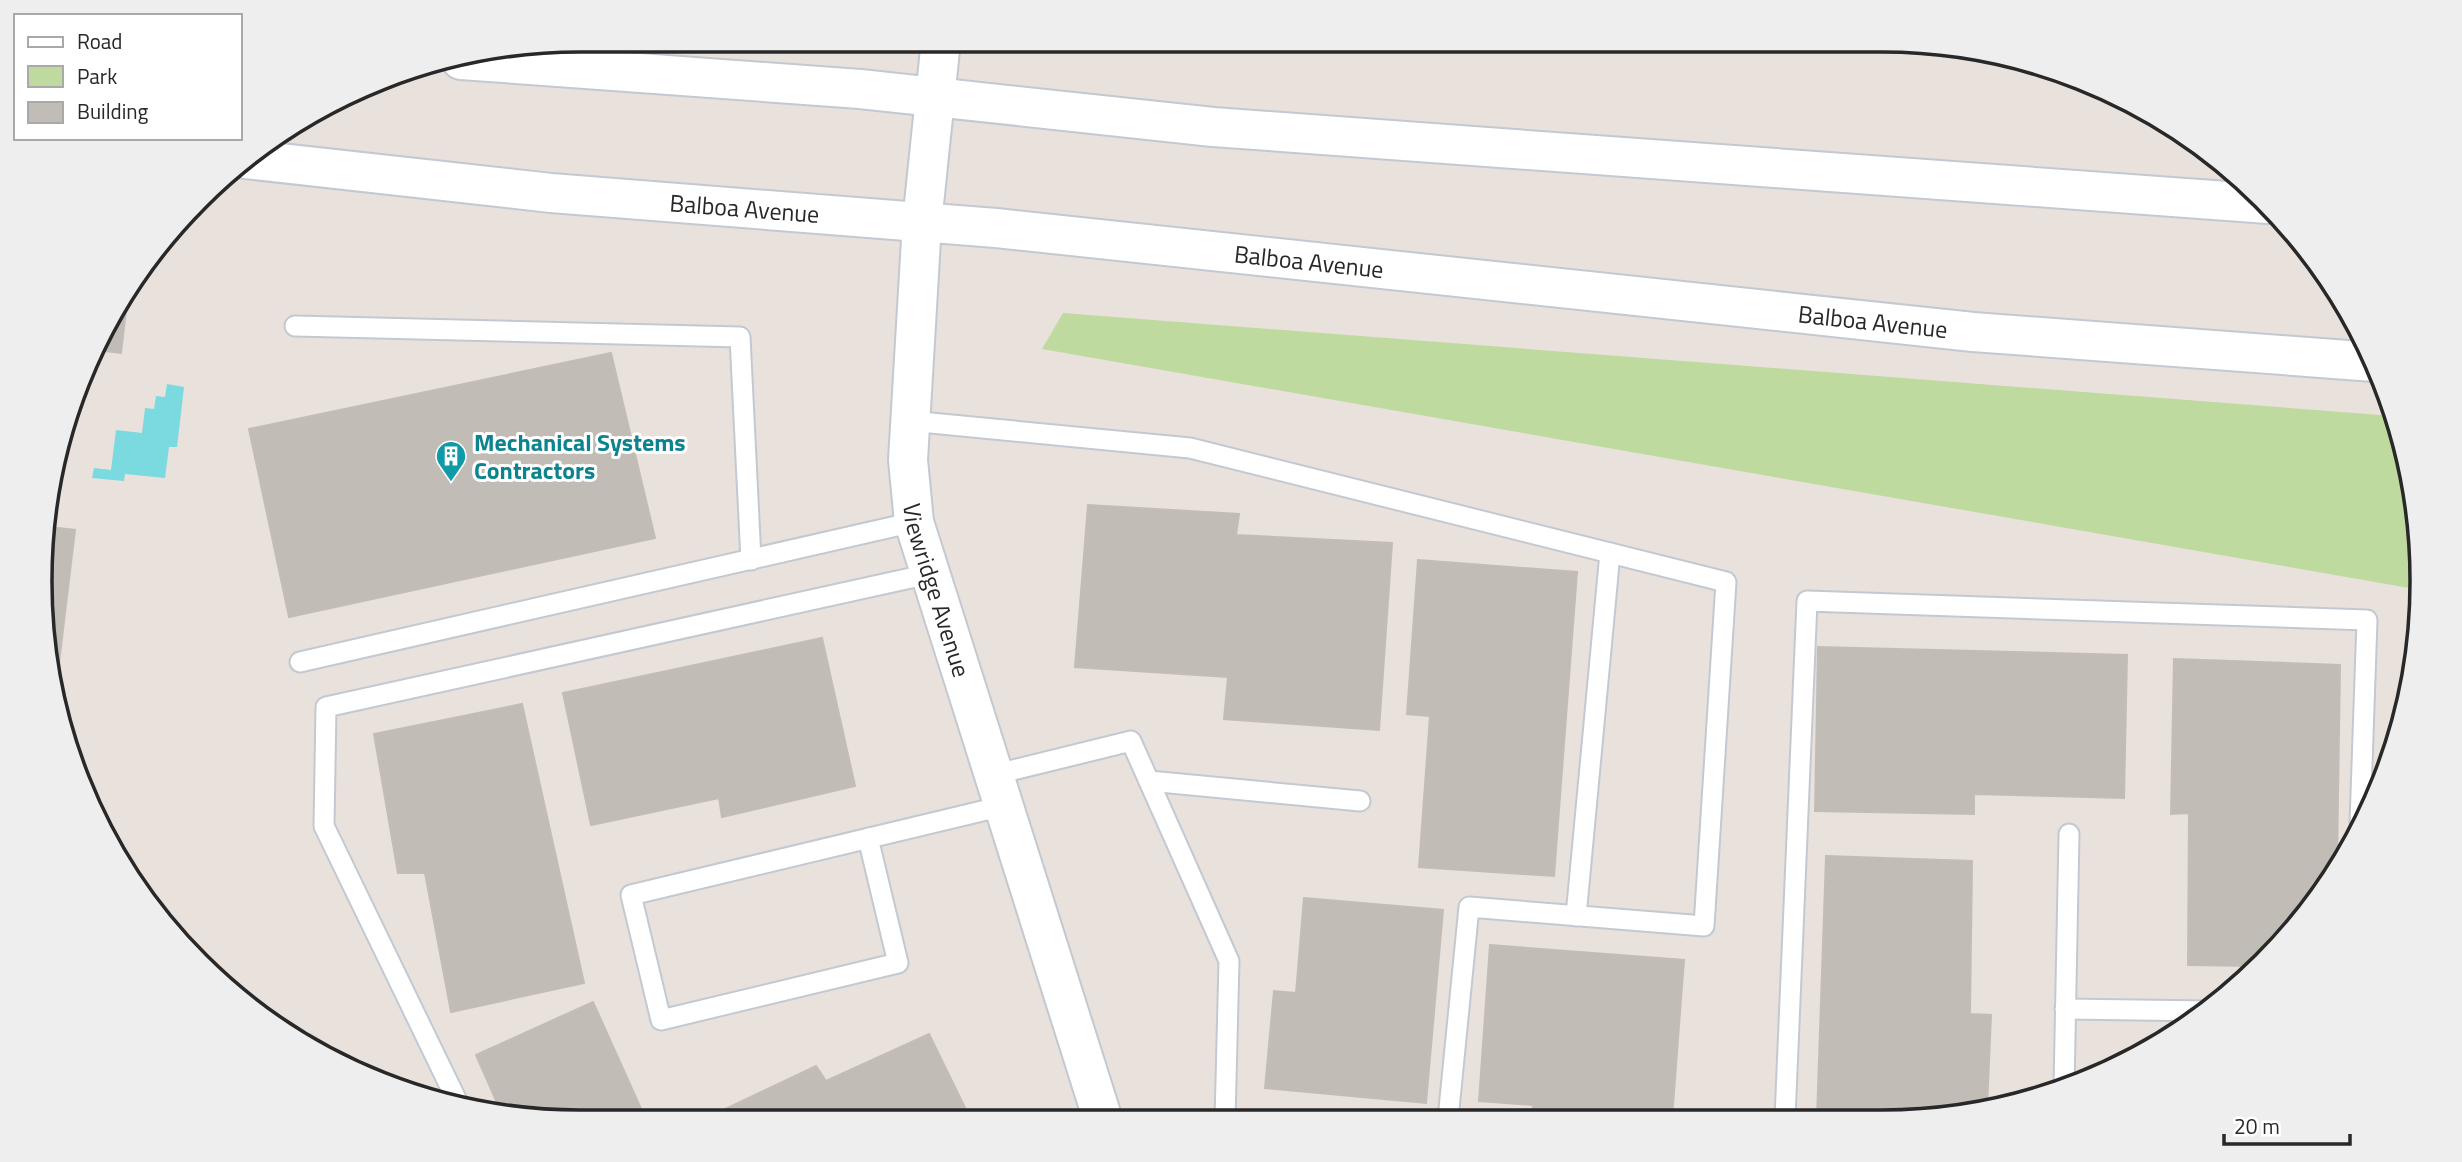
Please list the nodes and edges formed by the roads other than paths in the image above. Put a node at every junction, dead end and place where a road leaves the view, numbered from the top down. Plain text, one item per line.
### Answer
1 (939, 52) edge
2 (485, 62) edge
3 (933, 97) junction
4 (261, 161) edge
5 (2250, 203) edge
6 (922, 223) junction
7 (295, 326) dead end
8 (2361, 361) edge
9 (910, 421) junction
10 (914, 522) junction
11 (1610, 553) junction
12 (751, 560) junction
13 (929, 574) junction
14 (300, 662) dead end
15 (1149, 781) junction
16 (998, 790) junction
17 (1360, 801) dead end
18 (2361, 802) edge
19 (2069, 834) dead end
20 (868, 838) junction
21 (1576, 916) junction
22 (2065, 1009) junction
23 (2188, 1011) edge
24 (2064, 1076) edge
25 (453, 1093) edge
26 (1100, 1110) edge
27 (1225, 1110) edge
28 (1449, 1110) edge
29 (1785, 1110) edge

1 - 3 main road, Viewridge Avenue
2 - 3 main road
3 - 5 main road
3 - 6 main road, Viewridge Avenue
4 - 6 main road, Balboa Avenue
6 - 8 main road, Balboa Avenue
6 - 9 main road, Viewridge Avenue
7 - 12 lane
9 - 10 main road, Viewridge Avenue
9 - 11 lane
10 - 12 lane
10 - 13 main road, Viewridge Avenue
11 - 21 lane
11 - 21 lane
12 - 14 lane
13 - 16 main road, Viewridge Avenue
13 - 25 lane
15 - 16 lane
15 - 17 lane
15 - 27 lane
16 - 20 lane
16 - 26 main road, Viewridge Avenue
18 - 29 lane
19 - 22 lane
20 - 20 lane
21 - 28 lane
22 - 23 lane
22 - 24 lane

